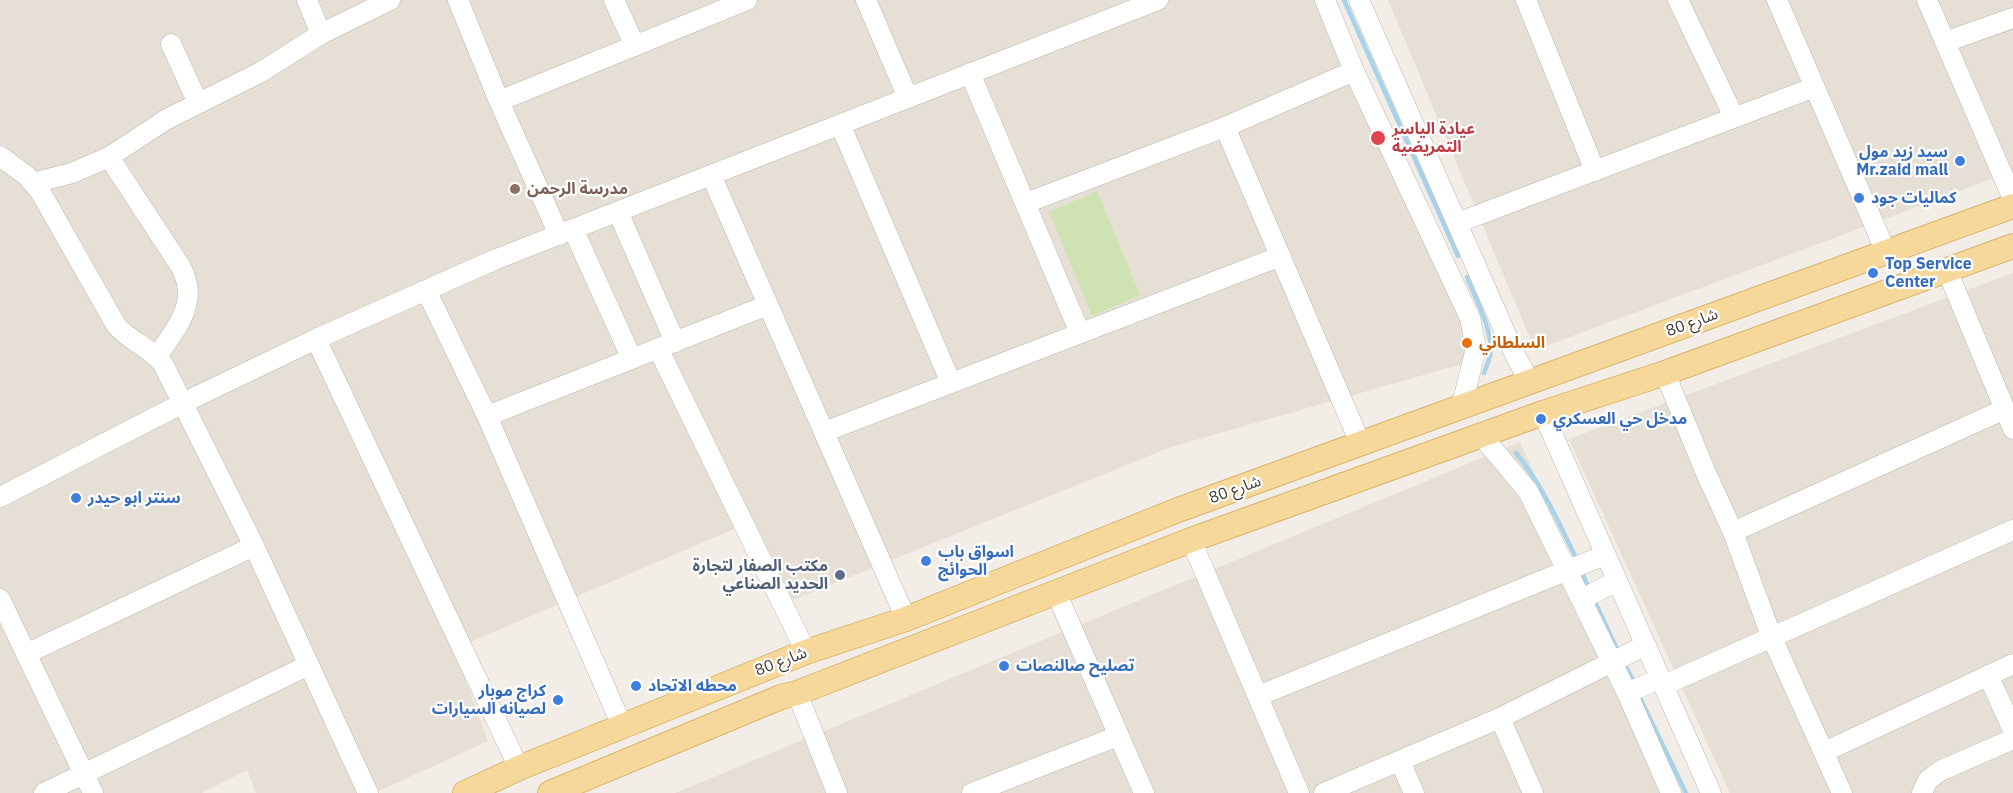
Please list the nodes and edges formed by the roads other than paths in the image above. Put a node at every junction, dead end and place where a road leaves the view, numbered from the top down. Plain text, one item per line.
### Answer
1 (307, 0) edge
2 (390, 0) edge
3 (458, 0) edge
4 (614, 0) edge
5 (747, 0) edge
6 (866, 0) edge
7 (1158, 0) edge
8 (1325, 0) edge
9 (1359, 0) edge
10 (1526, 0) edge
11 (1678, 0) edge
12 (1777, 0) edge
13 (1927, 0) edge
14 (2013, 18) edge
15 (321, 34) junction
16 (1945, 42) junction
17 (171, 44) dead end
18 (635, 46) junction
19 (1354, 71) junction
20 (970, 74) junction
21 (1815, 87) junction
22 (908, 98) junction
23 (499, 100) junction
24 (198, 103) junction
25 (1734, 117) junction
26 (840, 124) junction
27 (1225, 127) junction
28 (0, 156) edge
29 (109, 157) junction
30 (1595, 171) junction
31 (711, 176) junction
32 (33, 183) junction
33 (2013, 199) edge
34 (1026, 203) junction
35 (2013, 206) edge
36 (618, 212) junction
37 (1457, 223) junction
38 (566, 232) junction
39 (2013, 246) edge
40 (1886, 252) junction
41 (1281, 256) junction
42 (1474, 262) junction
43 (1947, 270) junction
44 (1449, 273) junction
45 (426, 290) junction
46 (768, 305) junction
47 (1080, 333) junction
48 (316, 339) junction
49 (666, 345) junction
50 (158, 357) junction
51 (632, 359) junction
52 (1665, 373) junction
53 (951, 383) junction
54 (1530, 383) junction
55 (183, 404) junction
56 (1461, 408) junction
57 (2005, 410) junction
58 (1543, 413) junction
59 (488, 416) junction
60 (2013, 429) edge
61 (824, 432) junction
62 (1481, 435) junction
63 (1361, 445) junction
64 (0, 497) edge
65 (2013, 530) edge
66 (1733, 532) junction
67 (1191, 540) junction
68 (254, 546) junction
69 (1605, 555) junction
70 (1568, 571) junction
71 (1617, 581) junction
72 (1056, 592) junction
73 (0, 599) edge
74 (1582, 599) junction
75 (906, 619) junction
76 (1772, 638) junction
77 (1646, 645) junction
78 (806, 652) junction
79 (26, 654) junction
80 (1612, 662) junction
81 (2013, 664) edge
82 (309, 665) junction
83 (1988, 675) junction
84 (1662, 682) junction
85 (797, 693) junction
86 (1627, 693) junction
87 (1258, 696) junction
88 (1500, 718) junction
89 (622, 726) junction
90 (2013, 730) edge
91 (1118, 736) junction
92 (2013, 739) edge
93 (1824, 752) junction
94 (1401, 761) junction
95 (519, 768) junction
96 (84, 774) junction
97 (1011, 786) edge
98 (44, 793) edge
99 (93, 793) edge
100 (368, 793) edge
101 (465, 793) edge
102 (550, 793) edge
103 (837, 793) edge
104 (972, 793) edge
105 (1144, 793) edge
106 (1299, 793) edge
107 (1324, 793) edge
108 (1414, 793) edge
109 (1533, 793) edge
110 (1671, 793) edge
111 (1711, 793) edge
112 (1842, 793) edge
113 (1922, 793) edge

1 - 15 street
2 - 15 street
3 - 23 street
4 - 18 street
5 - 18 street
6 - 22 street
7 - 20 street
8 - 19 street
9 - 37 street
10 - 30 street
11 - 25 street
12 - 21 street
13 - 16 street
14 - 16 street
15 - 24 street
16 - 33 street
17 - 24 street
18 - 23 street
19 - 27 street
19 - 44 street
20 - 22 street
20 - 34 street
21 - 25 street
21 - 40 street
22 - 26 street
23 - 38 street
24 - 29 street
25 - 30 street
26 - 31 street
26 - 53 street
27 - 34 street
27 - 41 street
28 - 32 street
29 - 32 street
29 - 50 street
30 - 37 street
31 - 36 street
31 - 46 street
32 - 50 street
34 - 47 street
35 - 40 main road, شارع 80
36 - 38 street
36 - 49 street
37 - 42 street
38 - 45 street
38 - 51 street
39 - 43 main road, شارع 80
40 - 54 main road, شارع 80
41 - 47 street
41 - 63 street
42 - 44 street
42 - 54 street
43 - 52 main road, شارع 80
43 - 57 street
44 - 56 street
45 - 48 street
45 - 59 street
46 - 49 street
46 - 61 street
47 - 53 street
48 - 55 street
48 - 95 street
49 - 51 street
49 - 78 street
50 - 55 street
51 - 59 street
52 - 58 main road, شارع 80
52 - 66 street
53 - 61 street
54 - 56 main road, شارع 80
55 - 64 street
55 - 68 street
56 - 63 main road, شارع 80
57 - 60 street
57 - 66 street
58 - 62 main road, شارع 80
58 - 69 street
59 - 89 street
61 - 75 street
62 - 67 main road, شارع 80
62 - 70 street
63 - 75 main road, شارع 80
65 - 76 street
66 - 76 street
67 - 72 main road, شارع 80
67 - 87 street
68 - 79 street
68 - 82 street
69 - 70 street
69 - 71 street
70 - 74 street
70 - 87 street
71 - 74 street
71 - 77 street
72 - 85 main road, شارع 80
72 - 91 street
73 - 79 street
74 - 80 street
75 - 78 main road, شارع 80
76 - 84 street
76 - 93 street
77 - 80 street
77 - 84 street
78 - 89 main road, شارع 80
79 - 96 street
80 - 86 street
80 - 88 street
81 - 83 street
82 - 96 street
82 - 100 street
83 - 90 street
83 - 93 street
84 - 86 street
84 - 111 street
85 - 102 main road, شارع 80
85 - 103 street
86 - 110 street
87 - 106 street
88 - 94 street
88 - 109 street
89 - 95 main road, شارع 80
91 - 97 street
91 - 105 street
92 - 113 street
93 - 112 street
94 - 107 street
94 - 108 street
95 - 101 main road, شارع 80
96 - 98 street
96 - 99 street
97 - 104 street

